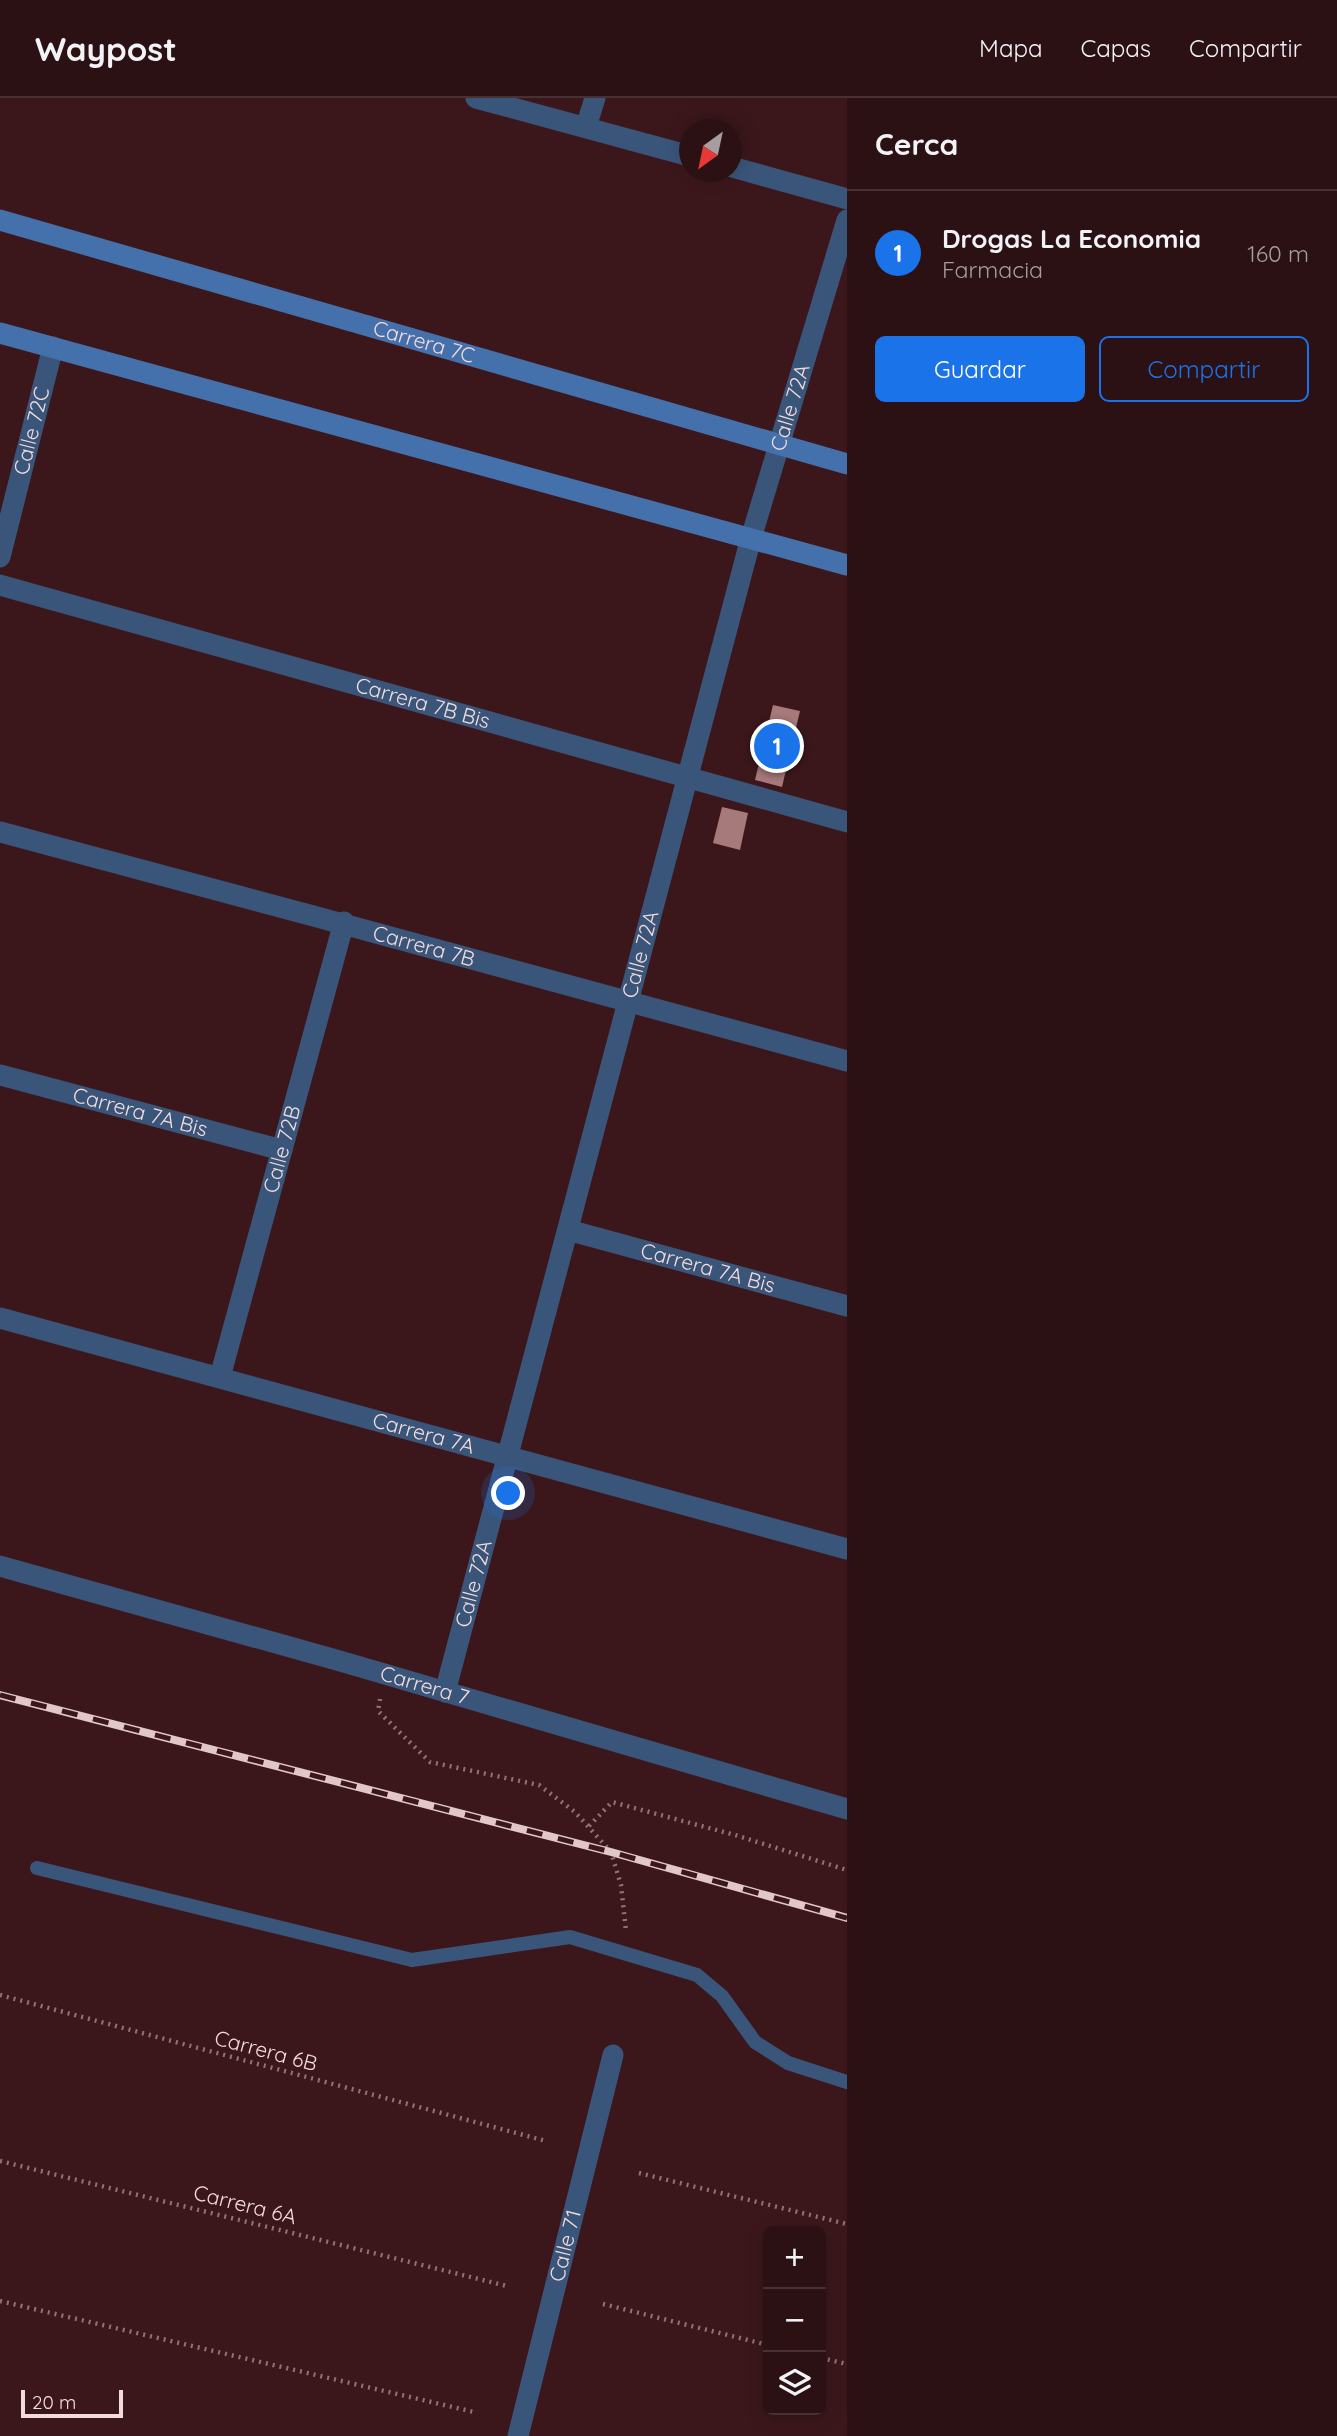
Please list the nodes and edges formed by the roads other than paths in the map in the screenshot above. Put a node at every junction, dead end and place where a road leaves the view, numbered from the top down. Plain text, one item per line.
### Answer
1 (476, 98) edge
2 (595, 98) edge
3 (586, 127) junction
4 (679, 153) edge
5 (742, 170) edge
6 (847, 199) edge
7 (0, 220) edge
8 (847, 220) edge
9 (0, 333) edge
10 (53, 347) junction
11 (779, 444) junction
12 (847, 464) edge
13 (751, 538) junction
14 (0, 557) edge
15 (847, 565) edge
16 (0, 586) edge
17 (688, 777) junction
18 (847, 822) edge
19 (0, 832) edge
20 (344, 922) junction
21 (628, 1003) junction
22 (847, 1061) edge
23 (0, 1075) edge
24 (282, 1150) junction
25 (568, 1230) junction
26 (847, 1306) edge
27 (0, 1318) edge
28 (220, 1377) junction
29 (508, 1456) junction
30 (847, 1549) edge
31 (0, 1566) edge
32 (445, 1692) junction
33 (847, 1809) edge
34 (37, 1868) dead end
35 (613, 2055) dead end
36 (847, 2082) edge
37 (518, 2436) edge

1 - 3 street
2 - 3 street
3 - 4 street
5 - 6 street
7 - 11 street, Carrera 7C
8 - 11 street, Calle 72A
9 - 10 street
10 - 13 street
10 - 14 street, Calle 72C
11 - 12 street, Carrera 7C
11 - 13 street, Calle 72A
13 - 15 street
13 - 17 street, Calle 72A
16 - 17 street, Carrera 7B Bis
17 - 18 street, Carrera 7B Bis
17 - 21 street, Calle 72A
19 - 20 street, Carrera 7B
20 - 21 street, Carrera 7B
20 - 24 street, Calle 72B
21 - 22 street, Carrera 7B
21 - 25 street, Calle 72A
23 - 24 street, Carrera 7A Bis
24 - 28 street, Calle 72B
25 - 26 street, Carrera 7A Bis
25 - 29 street, Calle 72A
27 - 28 street, Carrera 7A
28 - 29 street, Carrera 7A
29 - 30 street, Carrera 7A
29 - 32 street, Calle 72A
31 - 32 street, Carrera 7
32 - 33 street, Carrera 7
34 - 36 lane
35 - 37 street, Calle 71

